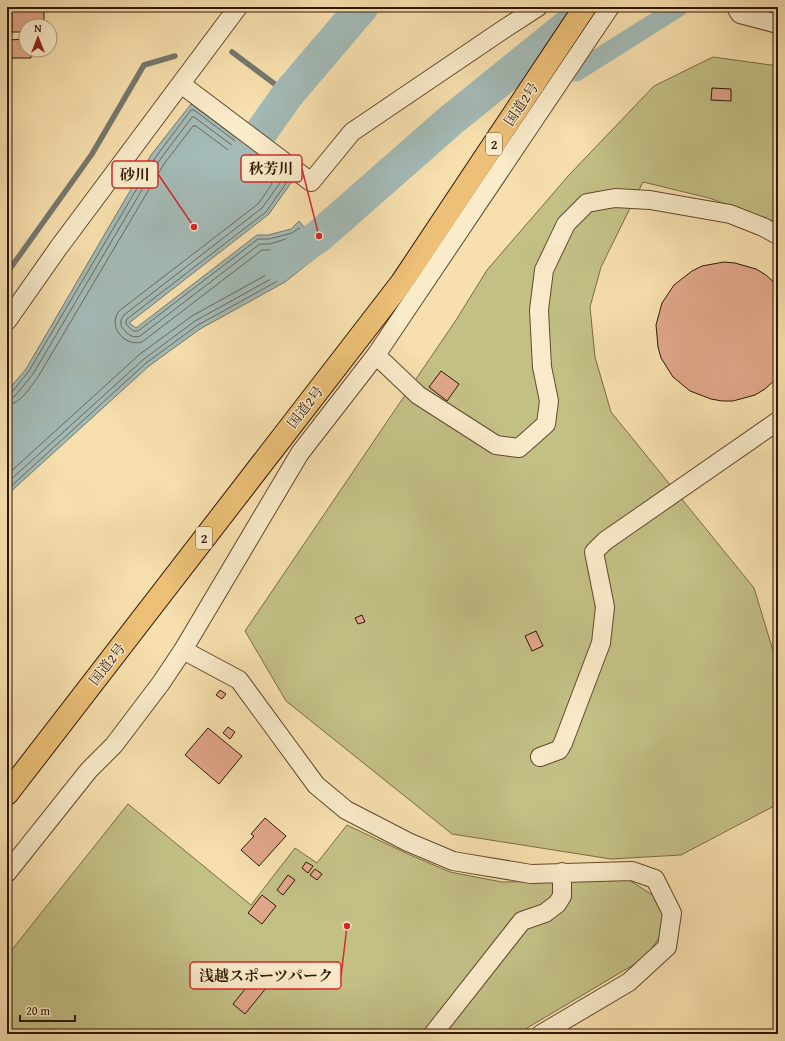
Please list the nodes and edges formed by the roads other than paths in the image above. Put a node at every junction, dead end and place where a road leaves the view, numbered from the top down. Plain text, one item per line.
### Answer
1 (238, 7) edge
2 (538, 7) edge
3 (585, 7) edge
4 (610, 7) edge
5 (736, 7) edge
6 (778, 24) edge
7 (181, 84) junction
8 (778, 235) edge
9 (410, 287) junction
10 (7, 321) edge
11 (376, 355) junction
12 (778, 421) edge
13 (183, 650) junction
14 (540, 757) dead end
15 (7, 794) edge
16 (562, 872) junction
17 (7, 873) edge
18 (433, 1034) edge
19 (541, 1034) edge

1 - 7 street
2 - 7 street
3 - 9 highway, 国道2号 / 2
4 - 9 street
5 - 6 street
7 - 10 street
8 - 11 street
9 - 11 street
9 - 15 highway, 国道2号 / 2
11 - 13 street
12 - 14 street
13 - 16 street
13 - 17 street
16 - 18 street
16 - 19 street

